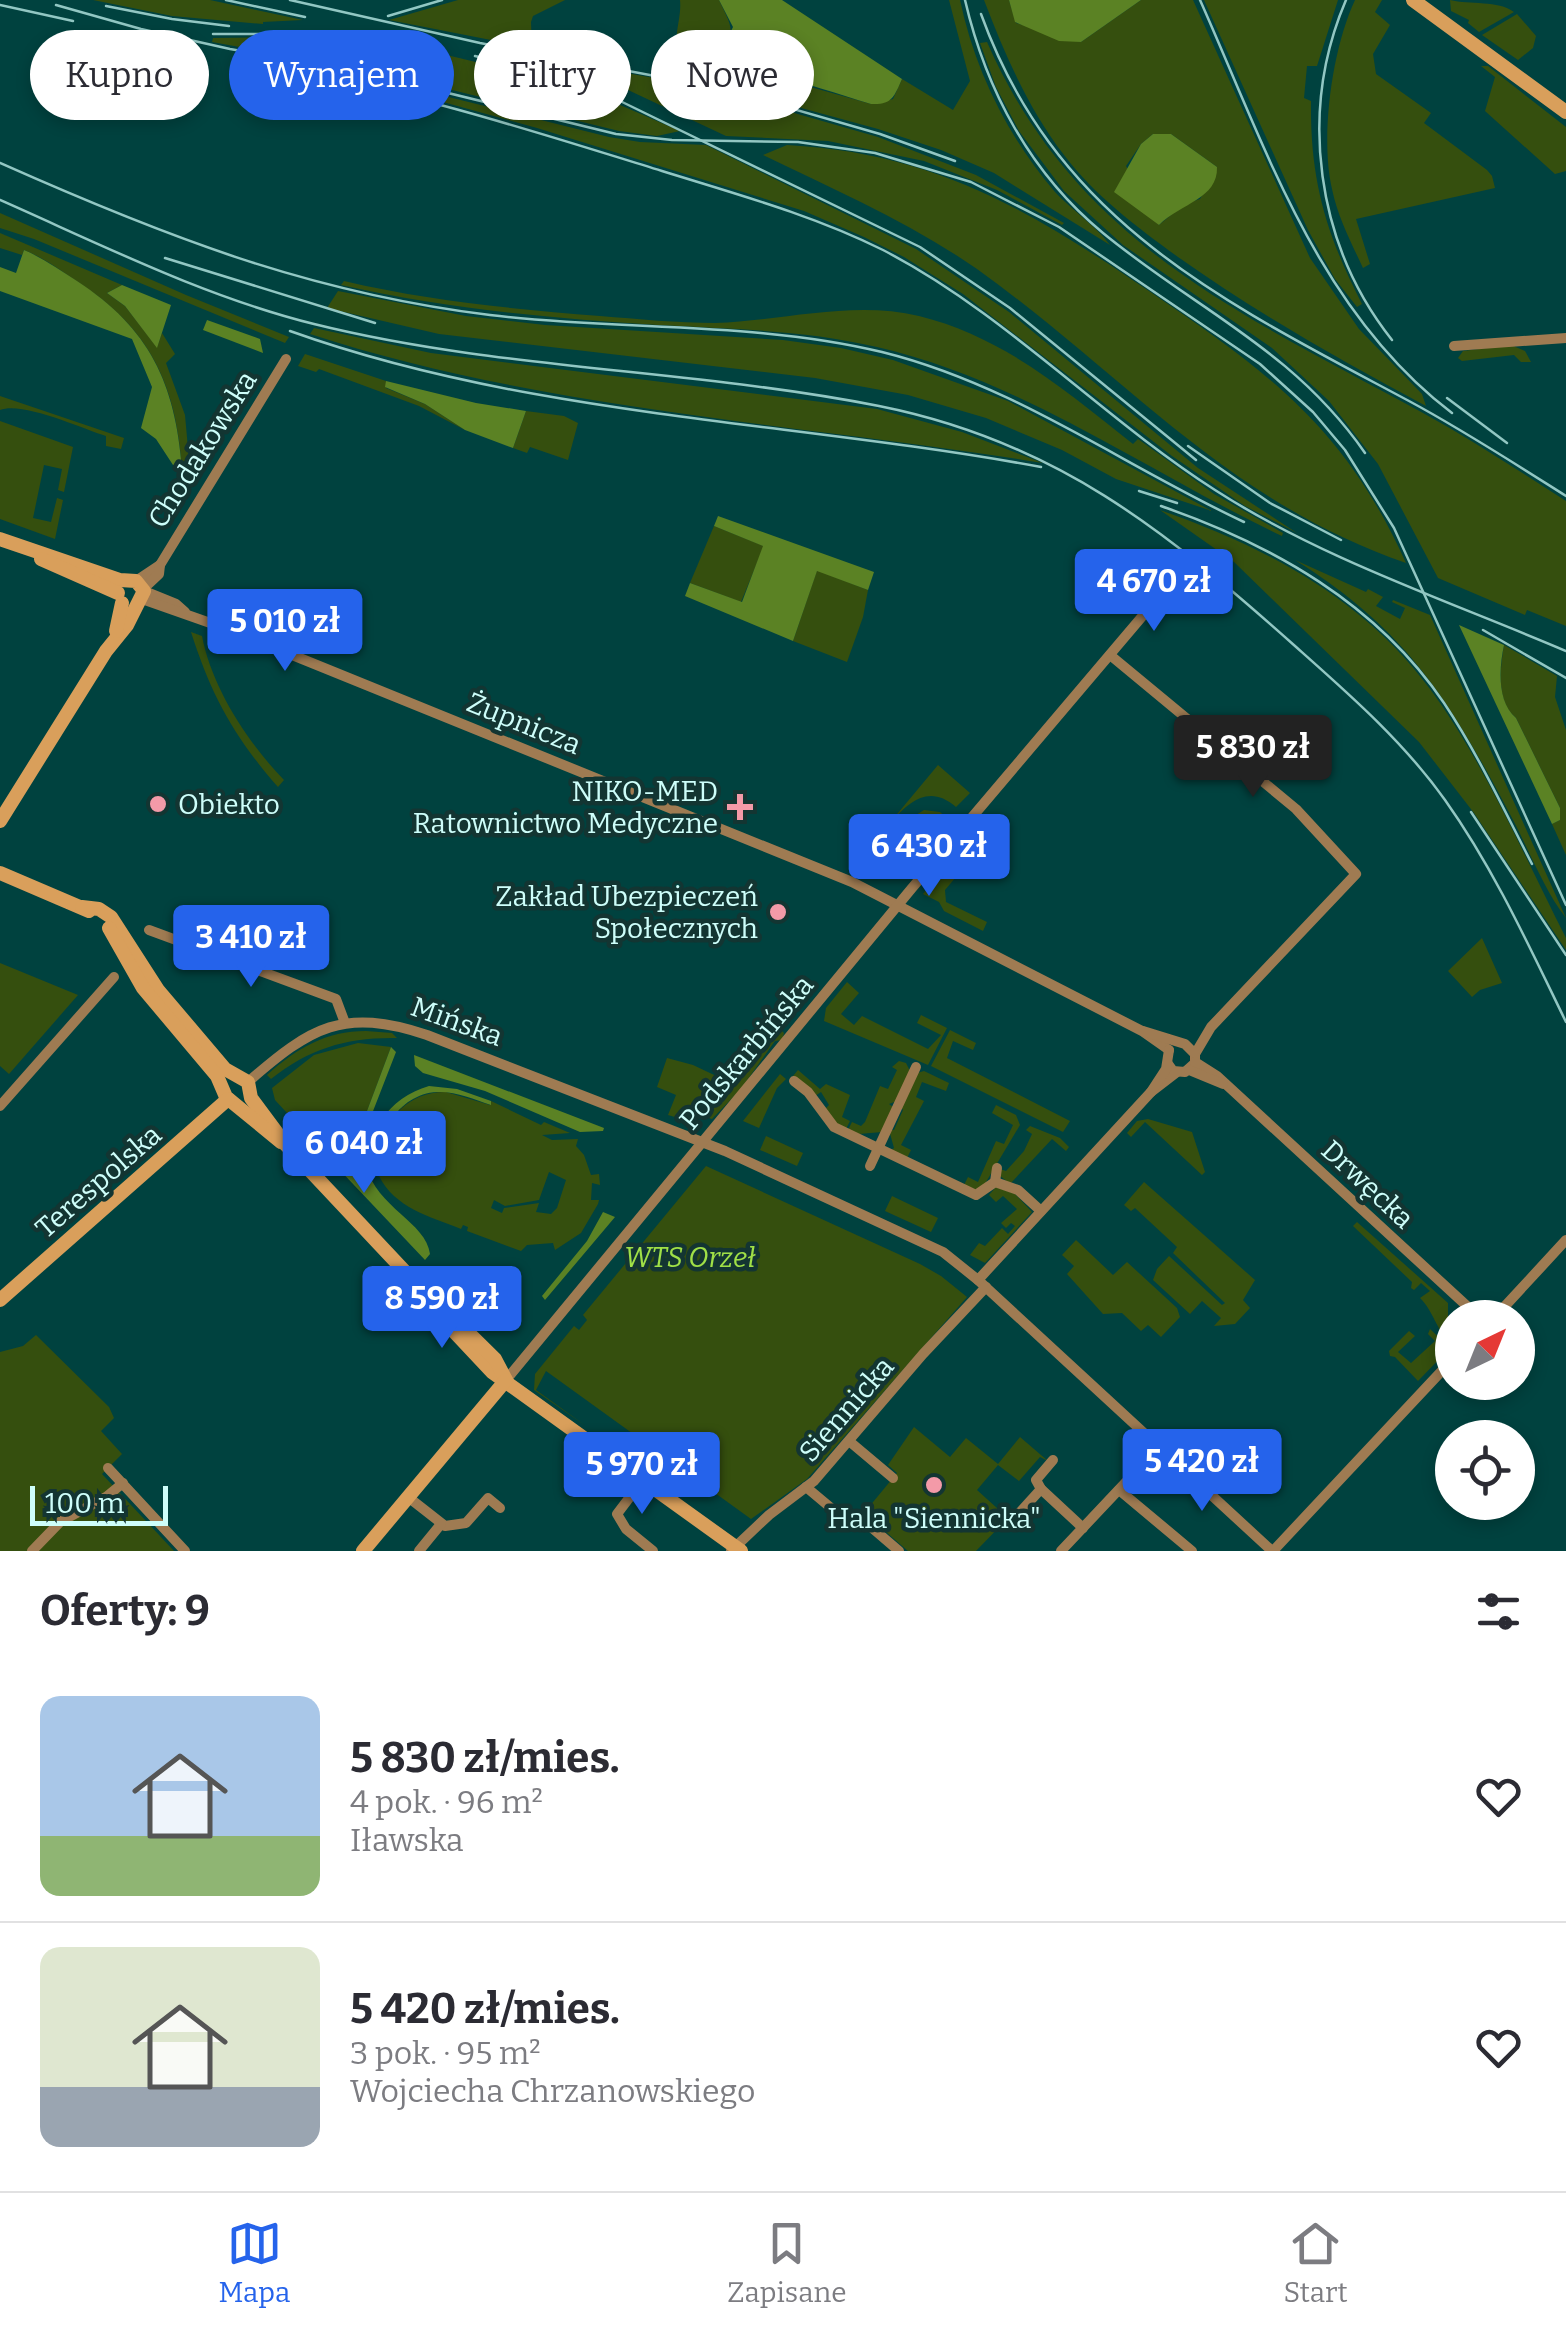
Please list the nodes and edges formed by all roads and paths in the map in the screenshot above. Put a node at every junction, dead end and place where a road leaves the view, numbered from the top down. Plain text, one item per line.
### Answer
1 (1413, 0) edge
2 (1566, 112) edge
3 (1566, 338) edge
4 (1454, 346) dead end
5 (286, 359) dead end
6 (0, 539) edge
7 (1168, 586) dead end
8 (133, 593) junction
9 (1110, 655) junction
10 (0, 821) edge
11 (0, 873) edge
12 (0, 882) edge
13 (21, 884) junction
14 (897, 907) junction
15 (149, 930) dead end
16 (114, 976) dead end
17 (345, 1022) junction
18 (1211, 1027) junction
19 (1142, 1031) junction
20 (1182, 1044) junction
21 (1168, 1050) junction
22 (1185, 1064) junction
23 (916, 1067) dead end
24 (794, 1081) dead end
25 (237, 1091) junction
26 (0, 1106) edge
27 (703, 1142) junction
28 (286, 1145) junction
29 (878, 1148) junction
30 (870, 1166) dead end
31 (997, 1168) dead end
32 (995, 1182) junction
33 (1041, 1211) junction
34 (1566, 1240) edge
35 (982, 1283) junction
36 (0, 1300) edge
37 (1460, 1300) edge
38 (1511, 1300) edge
39 (1435, 1378) edge
40 (506, 1380) junction
41 (849, 1441) junction
42 (1159, 1447) junction
43 (1053, 1460) dead end
44 (108, 1468) dead end
45 (893, 1478) dead end
46 (642, 1481) junction
47 (123, 1483) junction
48 (806, 1487) junction
49 (1041, 1489) junction
50 (1120, 1490) junction
51 (408, 1498) junction
52 (500, 1508) dead end
53 (1013, 1520) dead end
54 (441, 1524) junction
55 (1083, 1528) junction
56 (736, 1550) edge
57 (32, 1551) edge
58 (186, 1551) edge
59 (364, 1551) edge
60 (419, 1551) edge
61 (653, 1551) edge
62 (899, 1551) edge
63 (1061, 1551) edge
64 (1192, 1551) edge
65 (1273, 1551) edge

1 - 2 street
3 - 4 street
5 - 8 street, Chodakowska
6 - 8 street, Żupnicza
7 - 9 street, Podskarbińska
8 - 10 street, Chodakowska
8 - 14 street, Żupnicza
9 - 14 street, Podskarbińska
9 - 18 street, Siennicka
11 - 13 street
12 - 13 street
13 - 25 street
14 - 19 street
14 - 27 street, Podskarbińska
15 - 17 street
16 - 26 street
17 - 25 street, Terespolska
17 - 27 street, Mińska
18 - 20 street, Siennicka
18 - 22 street, Siennicka
19 - 20 street
19 - 21 street
20 - 21 street, Siennicka
20 - 22 street, Drwęcka
21 - 22 street
22 - 33 street, Siennicka
22 - 37 street, Drwęcka
23 - 29 street
24 - 29 street
25 - 28 street
25 - 28 street
25 - 36 street, Terespolska
27 - 35 street, Mińska
27 - 40 street, Podskarbińska
28 - 40 street
29 - 30 street
29 - 32 street
31 - 32 street
32 - 33 street
33 - 35 street, Siennicka
34 - 38 street
35 - 41 street, Siennicka
35 - 42 street, Mińska
39 - 65 street
40 - 46 street
40 - 51 street, Podskarbińska
41 - 45 street
41 - 48 street, Siennicka
42 - 50 street
42 - 65 street, Mińska
43 - 49 street
44 - 47 street
46 - 56 street
46 - 61 street
47 - 57 street
47 - 58 street
48 - 56 street, Siennicka
48 - 62 street
49 - 53 street
49 - 55 street
50 - 55 street
50 - 64 street
51 - 54 street
51 - 59 street, Podskarbińska
52 - 54 street
54 - 60 street
55 - 63 street

